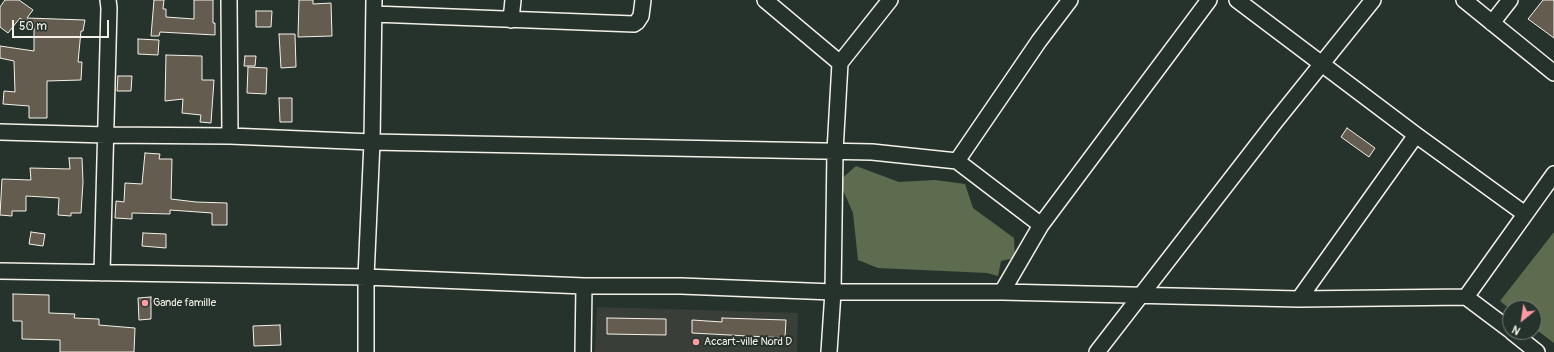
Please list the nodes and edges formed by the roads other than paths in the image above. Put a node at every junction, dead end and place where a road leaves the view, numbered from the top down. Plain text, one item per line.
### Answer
1 (108, 0) edge
2 (229, 0) edge
3 (513, 0) edge
4 (644, 0) edge
5 (765, 0) edge
6 (890, 0) edge
7 (1070, 0) edge
8 (1209, 0) edge
9 (1237, 0) edge
10 (1374, 0) edge
11 (1464, 0) edge
12 (1510, 0) edge
13 (374, 7) edge
14 (511, 20) junction
15 (1492, 23) junction
16 (840, 63) junction
17 (1322, 65) junction
18 (1554, 73) edge
19 (0, 132) edge
20 (1416, 135) junction
21 (106, 136) junction
22 (230, 136) junction
23 (372, 142) junction
24 (835, 151) junction
25 (957, 161) junction
26 (1554, 174) edge
27 (1525, 214) junction
28 (1041, 225) junction
29 (0, 271) edge
30 (102, 273) junction
31 (366, 277) junction
32 (584, 286) junction
33 (833, 292) junction
34 (1002, 292) junction
35 (1141, 294) junction
36 (1466, 297) junction
37 (1299, 299) junction
38 (1502, 324) edge
39 (1520, 340) edge
40 (1528, 349) edge
41 (366, 352) edge
42 (583, 352) edge
43 (828, 352) edge
44 (1097, 352) edge

1 - 21 street
2 - 22 street
3 - 14 street
4 - 14 street
5 - 16 street
6 - 16 street
7 - 25 street
8 - 28 street
9 - 17 street
10 - 17 street
11 - 15 street
12 - 15 street
13 - 14 street
13 - 23 street
15 - 18 street
16 - 24 street
17 - 20 street
17 - 35 street
19 - 21 street
20 - 27 street
20 - 37 street
21 - 22 street
21 - 30 street
22 - 23 street
23 - 24 street
23 - 31 street
24 - 25 street
24 - 33 street
25 - 28 street
26 - 27 street
27 - 36 street
28 - 34 street
29 - 30 street
30 - 31 street
31 - 32 street
31 - 41 street
32 - 33 street
32 - 42 street
33 - 34 street
33 - 43 street
34 - 35 street
35 - 37 street
35 - 44 street
36 - 37 street
36 - 38 street
39 - 40 street

